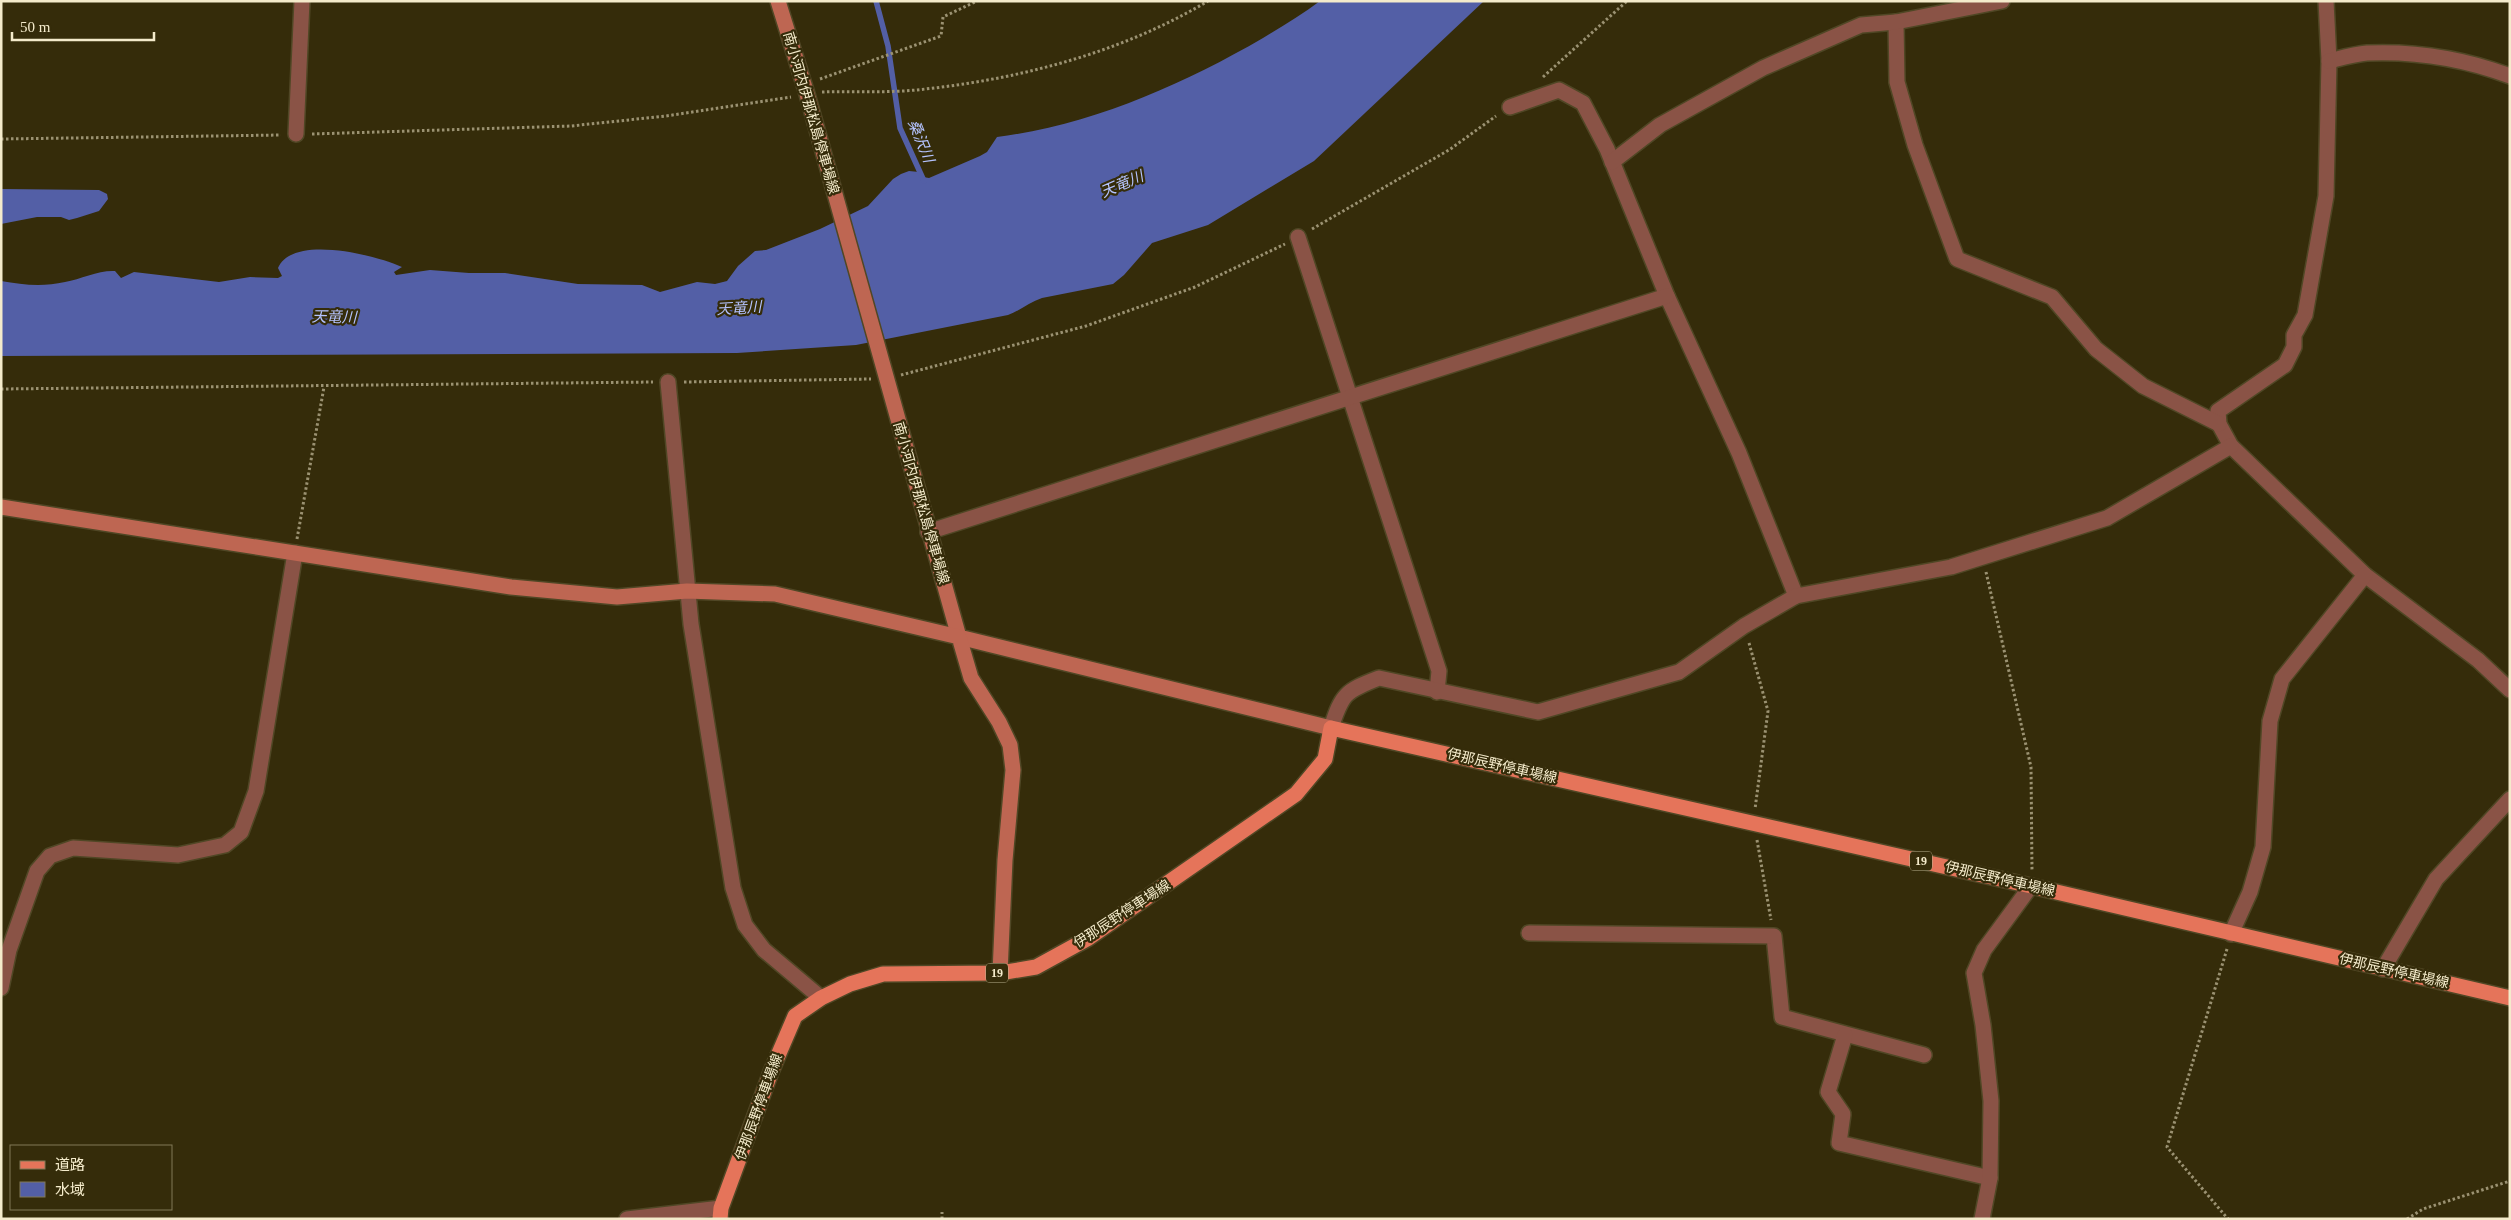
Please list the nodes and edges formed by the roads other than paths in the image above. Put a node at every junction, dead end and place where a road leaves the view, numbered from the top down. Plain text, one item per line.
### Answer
1 (302, 1) edge
2 (778, 1) edge
3 (2002, 1) edge
4 (2326, 1) edge
5 (1896, 22) junction
6 (2329, 61) junction
7 (2510, 76) edge
8 (1510, 107) dead end
9 (296, 134) road end
10 (1612, 162) junction
11 (1298, 237) dead end
12 (1667, 296) junction
13 (668, 382) dead end
14 (1349, 398) junction
15 (2218, 424) junction
16 (2231, 446) junction
17 (1, 507) edge
18 (928, 532) junction
19 (295, 553) junction
20 (2365, 575) junction
21 (688, 591) junction
22 (1796, 596) junction
23 (959, 637) junction
24 (2510, 690) edge
25 (1438, 692) junction
26 (1331, 728) junction
27 (2510, 799) edge
28 (2031, 886) junction
29 (1529, 933) dead end
30 (2231, 934) junction
31 (2383, 969) junction
32 (1000, 973) junction
33 (1, 988) edge
34 (821, 998) junction
35 (2510, 998) edge
36 (1845, 1036) junction
37 (1924, 1055) dead end
38 (1990, 1178) junction
39 (720, 1213) edge
40 (627, 1219) edge
41 (1982, 1219) edge

1 - 9 street
2 - 18 street, 南小河内伊那松島停車場線
3 - 5 street
4 - 6 street
5 - 10 street
5 - 15 street
6 - 7 street
6 - 15 street
8 - 10 street
10 - 12 street
11 - 14 street
12 - 14 street
12 - 22 street
13 - 21 street
14 - 18 street
14 - 25 street
15 - 16 street
16 - 20 street
16 - 22 street
17 - 19 street
18 - 23 street, 南小河内伊那松島停車場線
19 - 21 street
19 - 33 street
20 - 24 street
20 - 30 street
21 - 23 street
21 - 34 street
22 - 25 street
23 - 26 street
23 - 32 street, 南小河内伊那松島停車場線
25 - 26 street
26 - 28 main road, 伊那辰野停車場線 / 19
26 - 32 main road, 伊那辰野停車場線 / 19
27 - 31 street
28 - 30 main road, 伊那辰野停車場線 / 19
28 - 38 street
29 - 36 street
30 - 31 main road, 伊那辰野停車場線 / 19
31 - 35 main road, 伊那辰野停車場線 / 19
32 - 34 main road, 伊那辰野停車場線 / 19
34 - 39 main road, 伊那辰野停車場線 / 19
36 - 37 street
36 - 38 street
38 - 41 street
39 - 40 street

